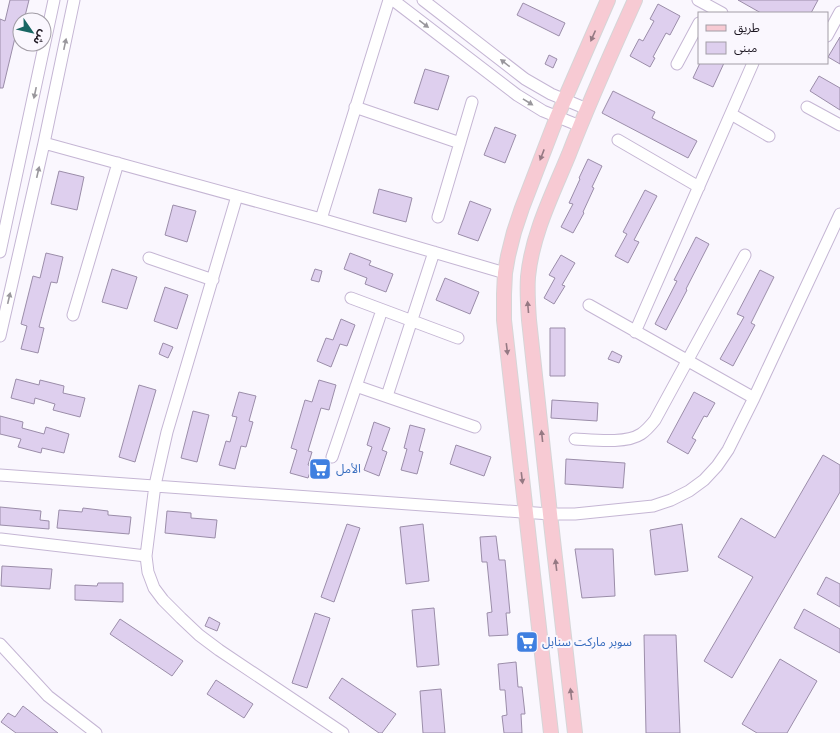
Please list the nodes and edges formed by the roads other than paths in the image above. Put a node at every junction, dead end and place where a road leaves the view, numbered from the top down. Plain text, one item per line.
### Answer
1 (54, 0) edge
2 (74, 0) edge
3 (389, 0) edge
4 (393, 0) edge
5 (424, 0) edge
6 (608, 0) edge
7 (635, 0) edge
8 (706, 5) edge
9 (720, 12) edge
10 (840, 12) edge
11 (698, 25) edge
12 (828, 34) edge
13 (677, 64) dead end
14 (753, 64) edge
15 (564, 100) junction
16 (472, 102) dead end
17 (355, 107) junction
18 (807, 107) dead end
19 (587, 109) junction
20 (731, 114) junction
21 (557, 117) junction
22 (840, 125) edge
23 (580, 126) junction
24 (769, 136) dead end
25 (618, 140) dead end
26 (44, 143) junction
27 (460, 143) junction
28 (118, 163) junction
29 (699, 187) junction
30 (237, 196) junction
31 (840, 214) edge
32 (438, 217) dead end
33 (320, 219) junction
34 (0, 252) edge
35 (434, 252) junction
36 (745, 255) dead end
37 (149, 258) dead end
38 (505, 273) junction
39 (212, 280) junction
40 (351, 298) dead end
41 (589, 305) dead end
42 (382, 310) junction
43 (73, 316) dead end
44 (411, 321) junction
45 (635, 332) junction
46 (0, 336) edge
47 (458, 338) dead end
48 (687, 361) junction
49 (356, 386) junction
50 (387, 396) junction
51 (754, 398) junction
52 (475, 427) dead end
53 (575, 439) dead end
54 (332, 457) dead end
55 (0, 475) edge
56 (155, 485) junction
57 (526, 512) junction
58 (550, 514) junction
59 (1, 540) edge
60 (146, 556) junction
61 (0, 644) edge
62 (96, 733) edge
63 (343, 733) edge
64 (551, 733) edge
65 (575, 733) edge

1 -> 34 street
26 -> 2 street
3 - 17 street
4 -> 21 street
15 -> 5 street
6 -> 15 main road
7 - 19 main road
8 - 9 street
10 - 12 street
11 - 13 street
14 - 20 street
15 - 19 street
15 - 21 main road
16 - 27 street
17 - 27 street
17 - 33 street
18 - 22 street
19 - 23 main road
20 - 24 street
20 - 29 street
21 - 23 street
21 -> 38 main road
58 -> 23 main road
25 - 29 street
26 - 28 street
46 -> 26 street
27 - 32 street
28 - 30 street
28 - 43 street
29 - 45 street
30 - 33 street
30 - 39 street
31 - 51 street
33 - 35 street
35 - 38 street
35 - 44 street
36 - 48 street
37 - 39 street
38 -> 57 main road
39 - 56 street
40 - 42 street
41 - 45 street
42 - 44 street
42 - 49 street
44 - 47 street
44 - 50 street
45 - 48 street
48 - 51 street
48 - 53 street
49 - 50 street
49 - 54 street
50 - 52 street
51 - 58 street
55 - 56 street
56 - 57 street
56 - 60 street
57 - 58 street
57 - 64 main road
65 -> 58 main road
59 - 60 street
60 - 63 street
61 - 62 street

